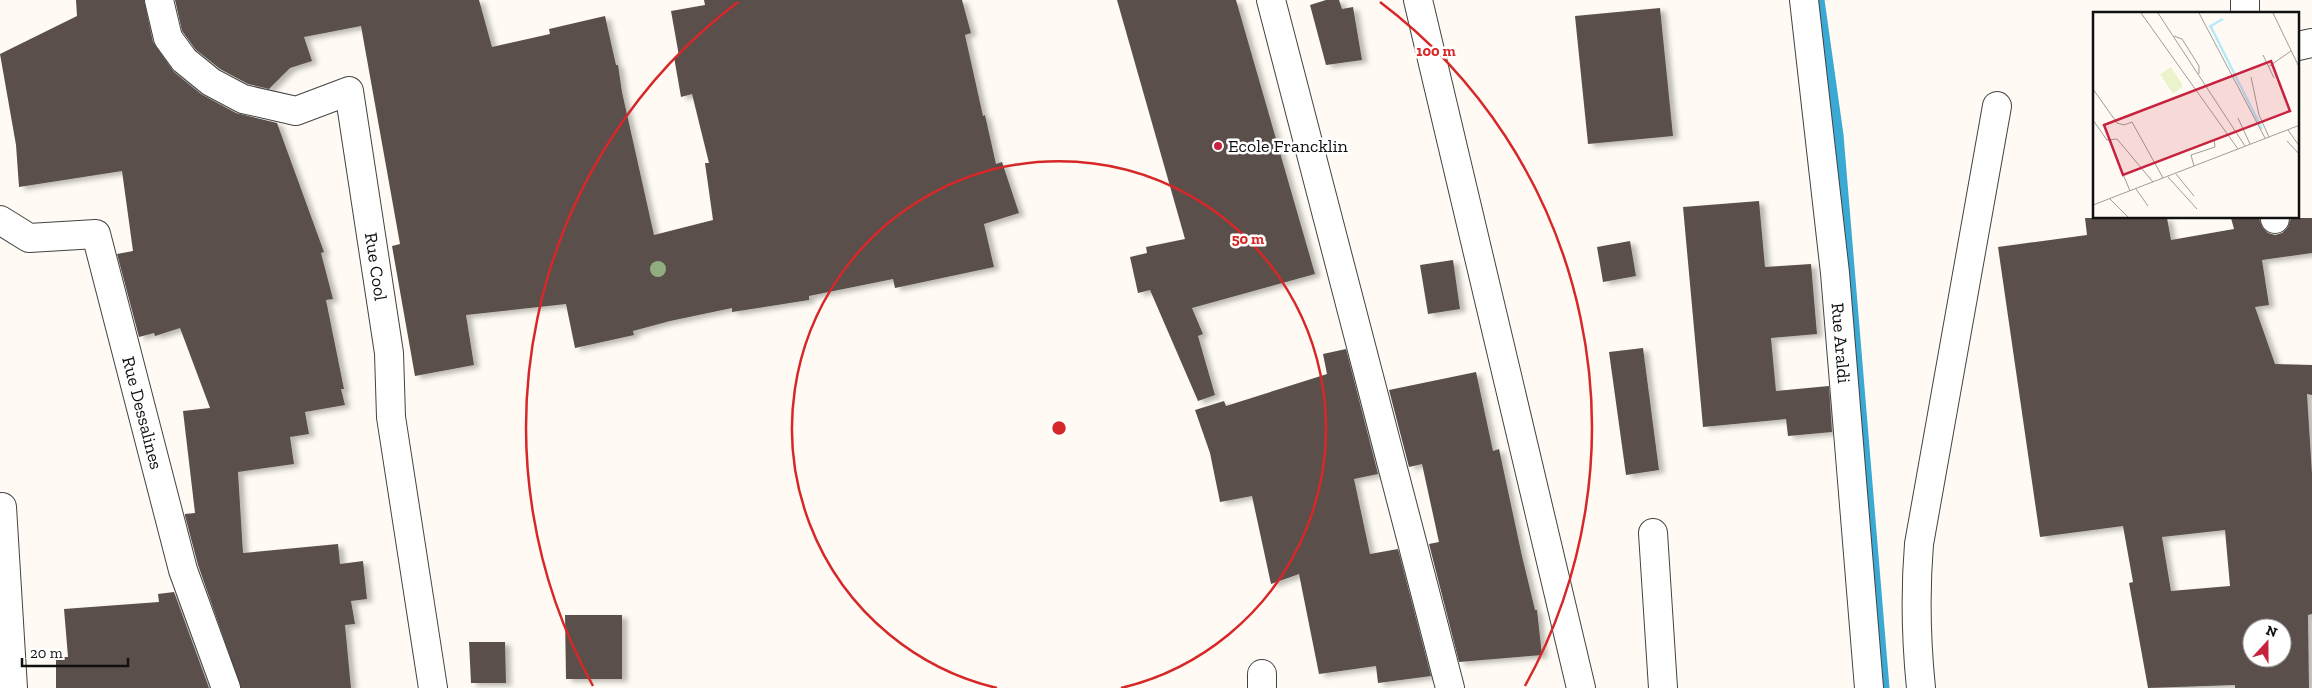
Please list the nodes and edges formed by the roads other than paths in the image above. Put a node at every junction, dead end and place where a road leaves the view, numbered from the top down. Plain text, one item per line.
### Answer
1 (159, 0) edge
2 (1272, 0) edge
3 (1418, 0) edge
4 (1804, 0) edge
5 (1997, 106) dead end
6 (0, 220) edge
7 (2, 507) dead end
8 (1652, 533) dead end
9 (13, 688) edge
10 (226, 688) edge
11 (433, 688) edge
12 (1450, 688) edge
13 (1581, 688) edge
14 (1663, 688) edge
15 (1869, 688) edge
16 (1921, 688) edge

1 - 11 street, Rue Cool
2 - 12 street
3 - 13 street
4 - 15 street, Rue Araldi
5 - 16 street
6 - 10 street, Rue Dessalines
7 - 9 street
8 - 14 street

